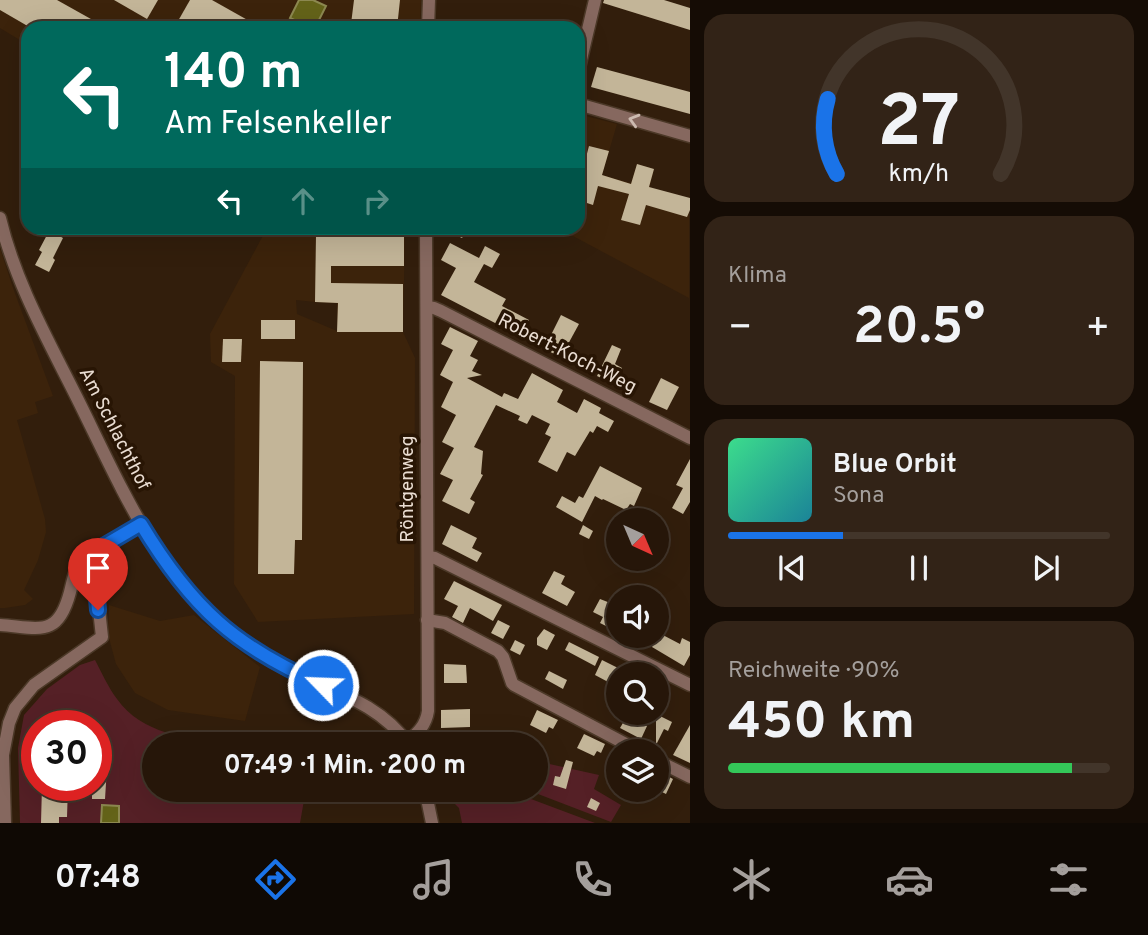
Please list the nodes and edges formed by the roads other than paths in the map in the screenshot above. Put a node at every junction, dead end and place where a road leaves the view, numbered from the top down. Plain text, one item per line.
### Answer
1 (429, 0) edge
2 (595, 0) edge
3 (428, 21) edge
4 (585, 42) edge
5 (585, 106) edge
6 (690, 136) edge
7 (0, 218) edge
8 (426, 235) edge
9 (427, 307) junction
10 (690, 438) edge
11 (141, 524) junction
12 (90, 554) junction
13 (428, 557) junction
14 (427, 620) junction
15 (0, 625) edge
16 (690, 685) edge
17 (398, 732) edge
18 (418, 732) edge
19 (616, 739) edge
20 (669, 766) edge
21 (690, 777) edge
22 (428, 802) edge
23 (5, 823) edge
24 (432, 823) edge

1 - 3 street
2 - 4 street
6 -> 5 street
7 - 11 street, Am Schlachthof
8 - 9 street, Röntgenweg
9 - 10 street, Robert-Koch-Weg
9 - 13 street, Röntgenweg
11 - 12 street
11 - 17 street, Am Schlachthof
12 - 15 street
12 - 23 street
13 - 14 street, Röntgenweg
13 - 16 street
14 - 18 street, Röntgenweg
14 - 19 street
20 - 21 street
22 - 24 street

